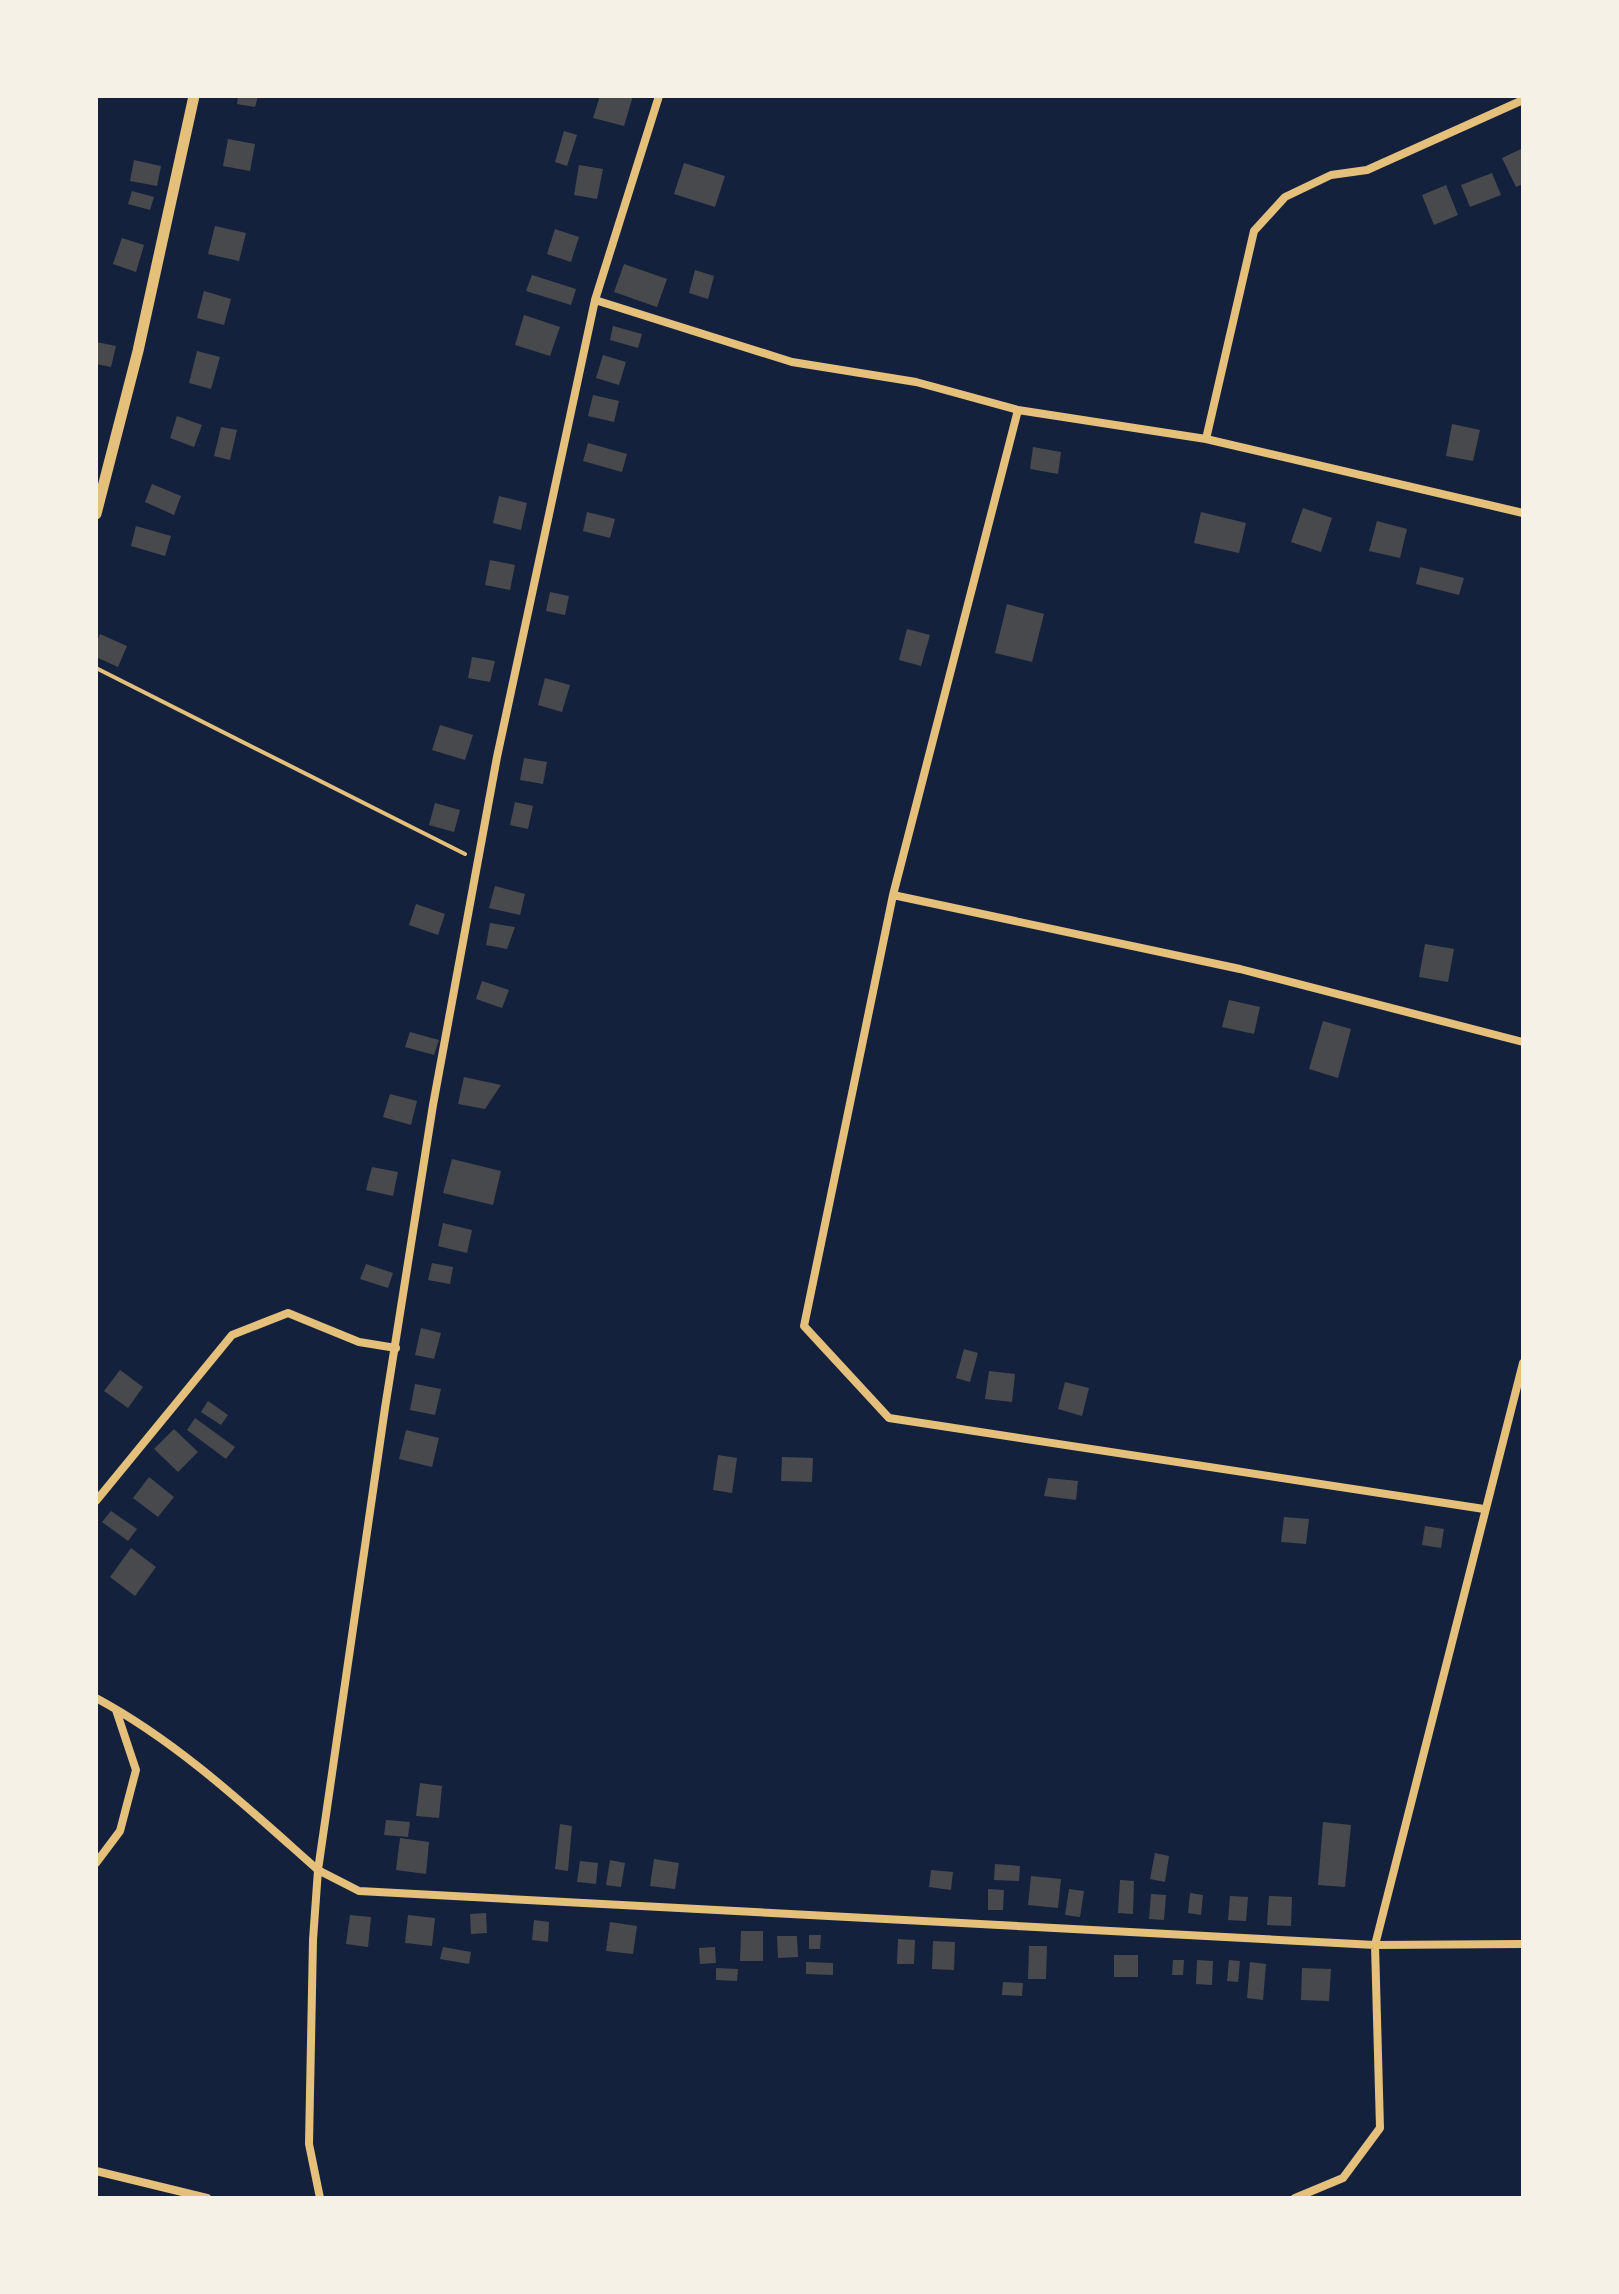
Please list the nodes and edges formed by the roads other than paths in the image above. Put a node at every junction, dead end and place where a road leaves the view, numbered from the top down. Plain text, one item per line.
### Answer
1 (194, 96) edge
2 (659, 96) edge
3 (1523, 100) edge
4 (595, 300) junction
5 (1018, 410) junction
6 (1206, 439) junction
7 (1523, 513) edge
8 (96, 514) edge
9 (893, 895) junction
10 (1523, 1042) edge
11 (396, 1348) junction
12 (1523, 1363) edge
13 (96, 1501) edge
14 (1484, 1509) junction
15 (96, 1698) edge
16 (115, 1709) junction
17 (96, 1863) edge
18 (318, 1870) junction
19 (1523, 1944) edge
20 (1375, 1945) junction
21 (96, 2171) edge
22 (207, 2198) edge
23 (320, 2198) edge
24 (1295, 2198) edge

1 - 8 street
2 - 4 street
3 - 6 street
4 - 5 street
4 - 11 street
5 - 6 street
5 - 9 street
6 - 7 street
9 - 10 street
9 - 14 street
11 - 13 street
11 - 18 street
12 - 14 street
14 - 20 street
15 - 16 street
16 - 17 street
16 - 18 street
18 - 20 street
18 - 23 street
19 - 20 street
20 - 24 street
21 - 22 street

